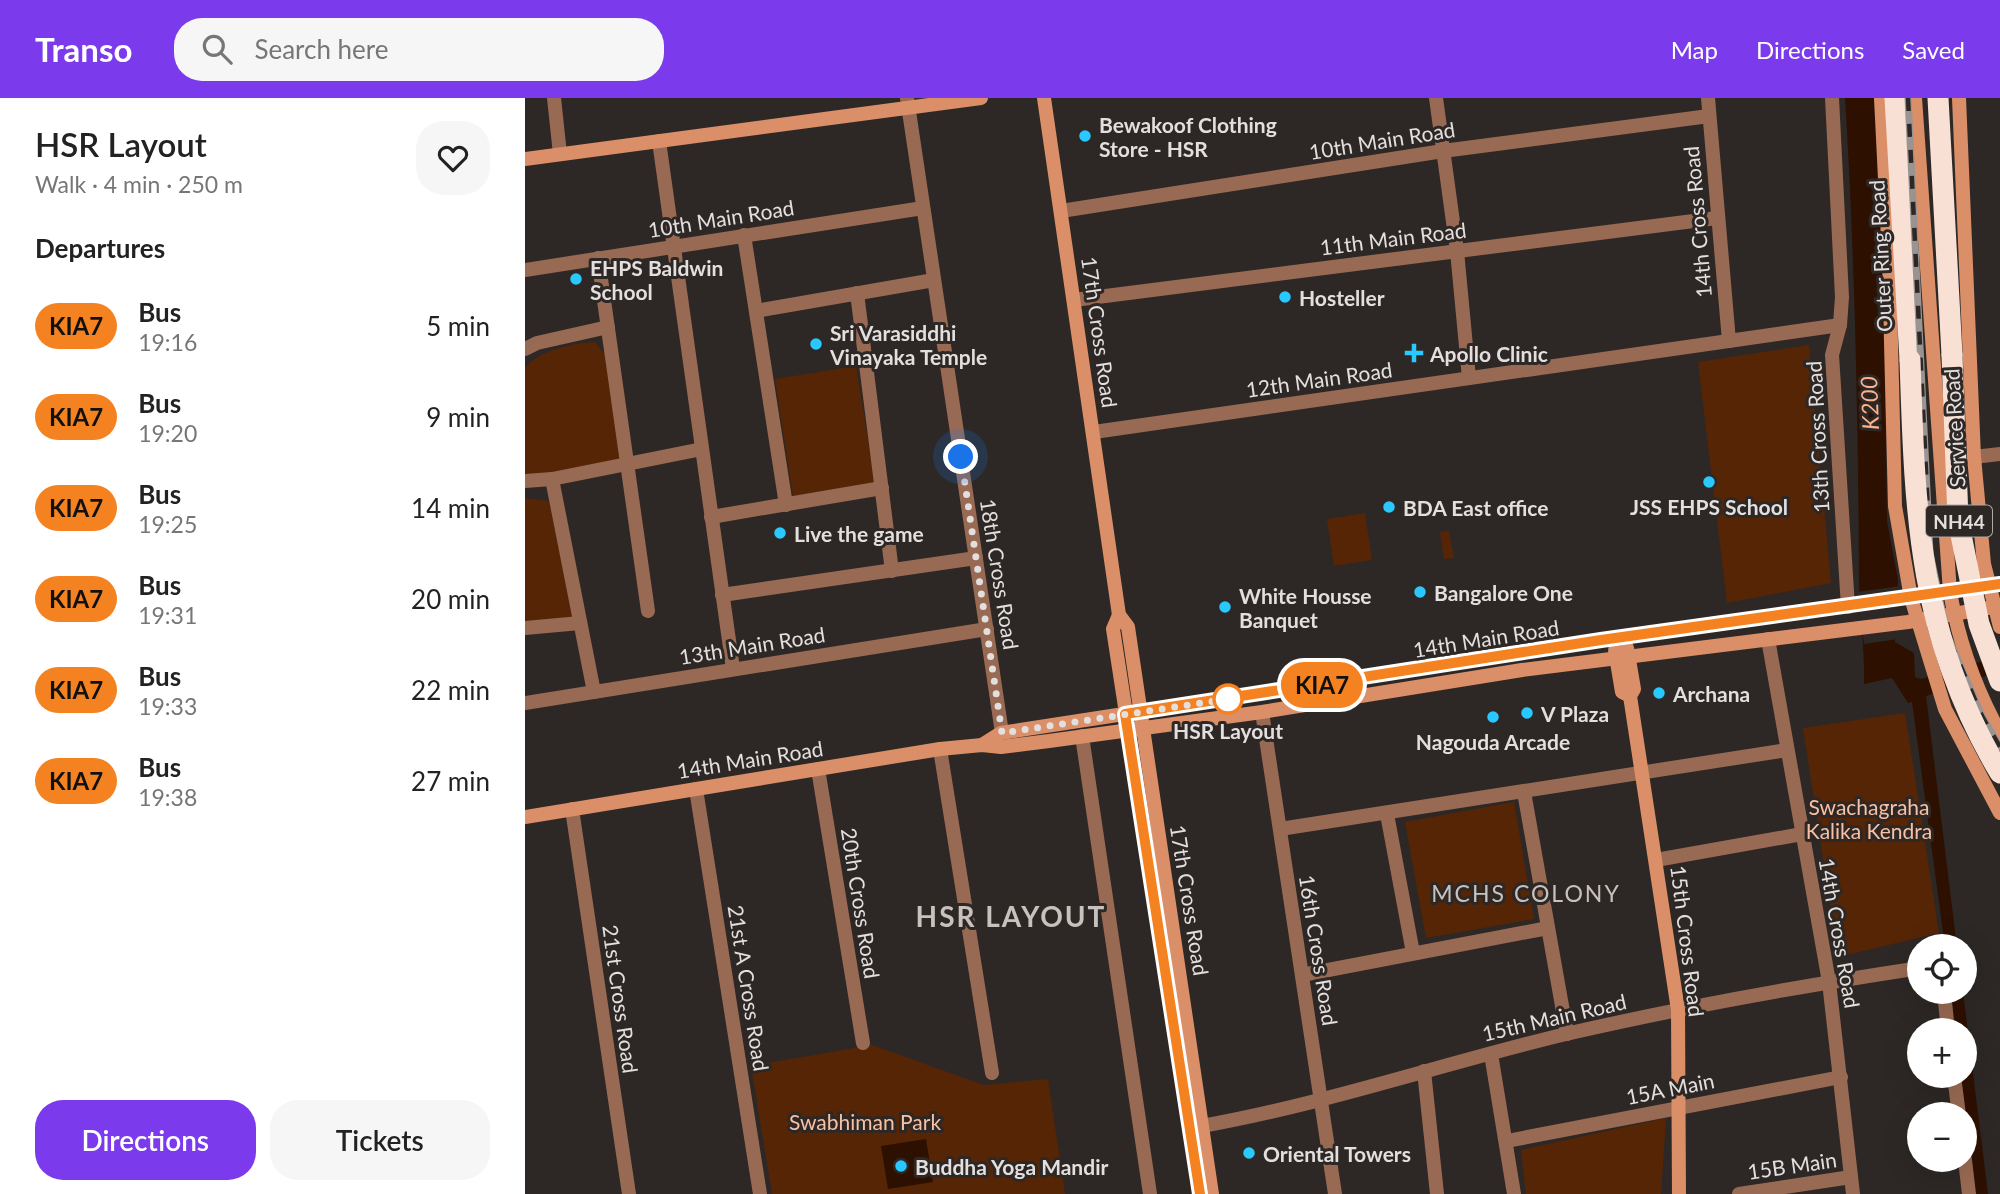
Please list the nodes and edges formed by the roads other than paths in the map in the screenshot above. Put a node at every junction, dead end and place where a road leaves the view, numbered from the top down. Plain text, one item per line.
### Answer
1 (554, 98) edge
2 (981, 98) edge
3 (1044, 98) edge
4 (1436, 98) edge
5 (1708, 98) edge
6 (1832, 98) edge
7 (1881, 98) edge
8 (1895, 98) edge
9 (1915, 98) edge
10 (1938, 98) edge
11 (1959, 98) edge
12 (908, 103) edge
13 (1709, 116) junction
14 (659, 141) junction
15 (1443, 151) junction
16 (560, 154) junction
17 (525, 159) edge
18 (923, 208) junction
19 (1061, 211) junction
20 (1717, 218) junction
21 (744, 236) junction
22 (674, 247) junction
23 (1457, 251) junction
24 (598, 258) junction
25 (525, 270) edge
26 (934, 279) junction
27 (857, 293) junction
28 (1074, 300) junction
29 (756, 311) junction
30 (1840, 325) junction
31 (608, 327) junction
32 (1729, 341) junction
33 (525, 349) edge
34 (1961, 353) junction
35 (1469, 378) junction
36 (1094, 432) junction
37 (702, 449) junction
38 (2000, 454) edge
39 (1974, 457) junction
40 (627, 464) junction
41 (552, 479) junction
42 (525, 481) edge
43 (882, 488) junction
44 (786, 505) junction
45 (711, 517) junction
46 (976, 558) junction
47 (892, 571) junction
48 (1994, 585) edge
49 (1950, 592) junction
50 (722, 595) junction
51 (1908, 599) junction
52 (1997, 606) edge
53 (1854, 607) junction
54 (648, 611) dead end
55 (1954, 613) junction
56 (1119, 615) junction
57 (1913, 621) junction
58 (580, 623) junction
59 (2000, 627) edge
60 (525, 628) edge
61 (987, 629) junction
62 (1619, 638) junction
63 (1768, 639) junction
64 (1622, 656) junction
65 (733, 669) junction
66 (2000, 681) edge
67 (594, 692) junction
68 (525, 704) edge
69 (1140, 711) junction
70 (1262, 712) junction
71 (1125, 714) junction
72 (1142, 727) junction
73 (1002, 728) junction
74 (1127, 730) junction
75 (2000, 733) edge
76 (1082, 736) junction
77 (982, 745) junction
78 (940, 749) junction
79 (1787, 750) junction
80 (818, 769) junction
81 (1643, 773) junction
82 (2000, 773) edge
83 (697, 789) junction
84 (1524, 792) junction
85 (572, 809) junction
86 (2000, 813) edge
87 (1387, 814) junction
88 (525, 817) edge
89 (1280, 829) junction
90 (1802, 834) junction
91 (1657, 860) junction
92 (1548, 928) junction
93 (1413, 953) junction
94 (1907, 970) edge
95 (1302, 975) junction
96 (1829, 982) junction
97 (1678, 1010) junction
98 (1567, 1034) junction
99 (863, 1043) dead end
100 (1491, 1054) junction
101 (1424, 1071) junction
102 (992, 1073) dead end
103 (1841, 1077) junction
104 (1320, 1099) junction
105 (1680, 1107) junction
106 (1202, 1126) junction
107 (1507, 1141) junction
108 (1966, 1172) edge
109 (1851, 1177) junction
110 (629, 1194) edge
111 (760, 1194) edge
112 (1150, 1194) edge
113 (1200, 1194) edge
114 (1212, 1194) edge
115 (1335, 1194) edge
116 (1437, 1194) edge
117 (1514, 1194) edge
118 (1679, 1194) edge
119 (1739, 1194) edge
120 (1853, 1194) edge
121 (1969, 1194) edge

1 - 16 street
2 - 12 street
3 - 19 street, 17th Cross Road
4 - 15 street
5 - 13 street, 14th Cross Road
6 - 30 street, 13th Cross Road
7 - 51 street
8 - 82 highway, Outer Ring Road / NH44, bridge
9 - 49 street
10 - 34 highway, NH44
11 - 34 street, Service Road
12 - 14 street
12 - 18 street, 18th Cross Road
13 - 15 street, 10th Main Road
13 - 20 street, 14th Cross Road
14 - 16 street
14 - 22 street
15 - 19 street, 10th Main Road
15 - 23 street
16 - 17 street
18 - 21 street, 10th Main Road
18 - 26 street, 18th Cross Road
19 - 28 street, 17th Cross Road
20 - 23 street, 11th Main Road
20 - 32 street, 14th Cross Road
21 - 22 street, 10th Main Road
21 - 29 street
22 - 24 street, 10th Main Road
22 - 37 street
23 - 28 street, 11th Main Road
23 - 35 street
24 - 25 street, 10th Main Road
24 - 31 street
26 - 27 street
26 - 46 street, 18th Cross Road
27 - 29 street
27 - 43 street
28 - 36 street, 17th Cross Road
29 - 44 street
30 - 32 street, 12th Main Road
30 - 53 street, 13th Cross Road
31 - 33 street
31 - 40 street
32 - 35 street, 12th Main Road
34 - 39 street, Service Road
34 - 66 highway, NH44, bridge
35 - 36 street, 12th Main Road
36 - 56 street, 17th Cross Road
37 - 40 street
37 - 45 street
38 - 39 street
39 - 48 street, Service Road
40 - 41 street
40 - 54 street
41 - 42 street
41 - 58 street
43 - 44 street
43 - 47 street
44 - 45 street
45 - 50 street
46 - 47 street
46 - 61 street, 18th Cross Road
47 - 50 street
48 - 49 street, 14th Main Road
48 - 52 street, Service Road
49 - 51 street, 14th Main Road
49 - 55 street
50 - 65 street
51 - 53 street, 14th Main Road
51 - 57 street
52 - 55 street, 14th Main Road
52 - 59 street, Service Road
53 - 62 street, 14th Main Road
55 - 57 street, 14th Main Road
55 - 75 street
56 - 69 street, 17th Cross Road
56 - 71 street, 17th Cross Road
57 - 63 street, 14th Main Road
57 - 86 street
58 - 60 street
58 - 67 street
61 - 65 street, 13th Main Road
61 - 73 street, 18th Cross Road
62 - 64 street, 15th Cross Road
62 - 69 street, 14th Main Road
63 - 64 street, 14th Main Road
63 - 79 street, 14th Cross Road
64 - 70 street, 14th Main Road
64 - 81 street, 15th Cross Road
65 - 67 street, 13th Main Road
67 - 68 street, 13th Main Road
69 - 71 street, 14th Main Road
69 - 72 street, 17th Cross Road
70 - 72 street, 14th Main Road
70 - 89 street, 16th Cross Road
71 - 73 street, 14th Main Road
71 - 74 street, 17th Cross Road
72 - 74 street, 14th Main Road
72 - 106 street, 17th Cross Road
73 - 77 street, 14th Main Road
74 - 76 street, 14th Main Road
74 - 113 street, 17th Cross Road
76 - 77 street, 14th Main Road
76 - 112 street
77 - 78 street, 14th Main Road
78 - 80 street, 14th Main Road
78 - 102 street
79 - 81 street
79 - 90 street, 14th Cross Road
80 - 83 street, 14th Main Road
80 - 99 street, 20th Cross Road
81 - 84 street
81 - 91 street, 15th Cross Road
83 - 85 street, 14th Main Road
83 - 111 street, 21st A Cross Road
84 - 87 street
84 - 92 street
85 - 88 street, 14th Main Road
85 - 110 street, 21st Cross Road
87 - 89 street
87 - 93 street
89 - 95 street, 16th Cross Road
90 - 91 street
90 - 96 street, 14th Cross Road
91 - 97 street, 15th Cross Road
92 - 93 street
92 - 98 street
93 - 95 street
94 - 96 street, 15th Main Road
95 - 104 street, 16th Cross Road
96 - 97 street, 15th Main Road
96 - 103 street, 14th Cross Road
97 - 98 street, 15th Main Road
97 - 105 street, 15th Cross Road
98 - 100 street, 15th Main Road
100 - 101 street, 15th Main Road
100 - 107 street
101 - 104 street, 15th Main Road
101 - 116 street
103 - 105 street, 15A Main
103 - 109 street, 14th Cross Road
104 - 106 street, 15th Main Road
104 - 115 street, 16th Cross Road
105 - 107 street, 15A Main
105 - 118 street, 15th Cross Road
106 - 114 street, 17th Cross Road
107 - 117 street
108 - 121 street
109 - 119 street, 15B Main
109 - 120 street, 14th Cross Road

